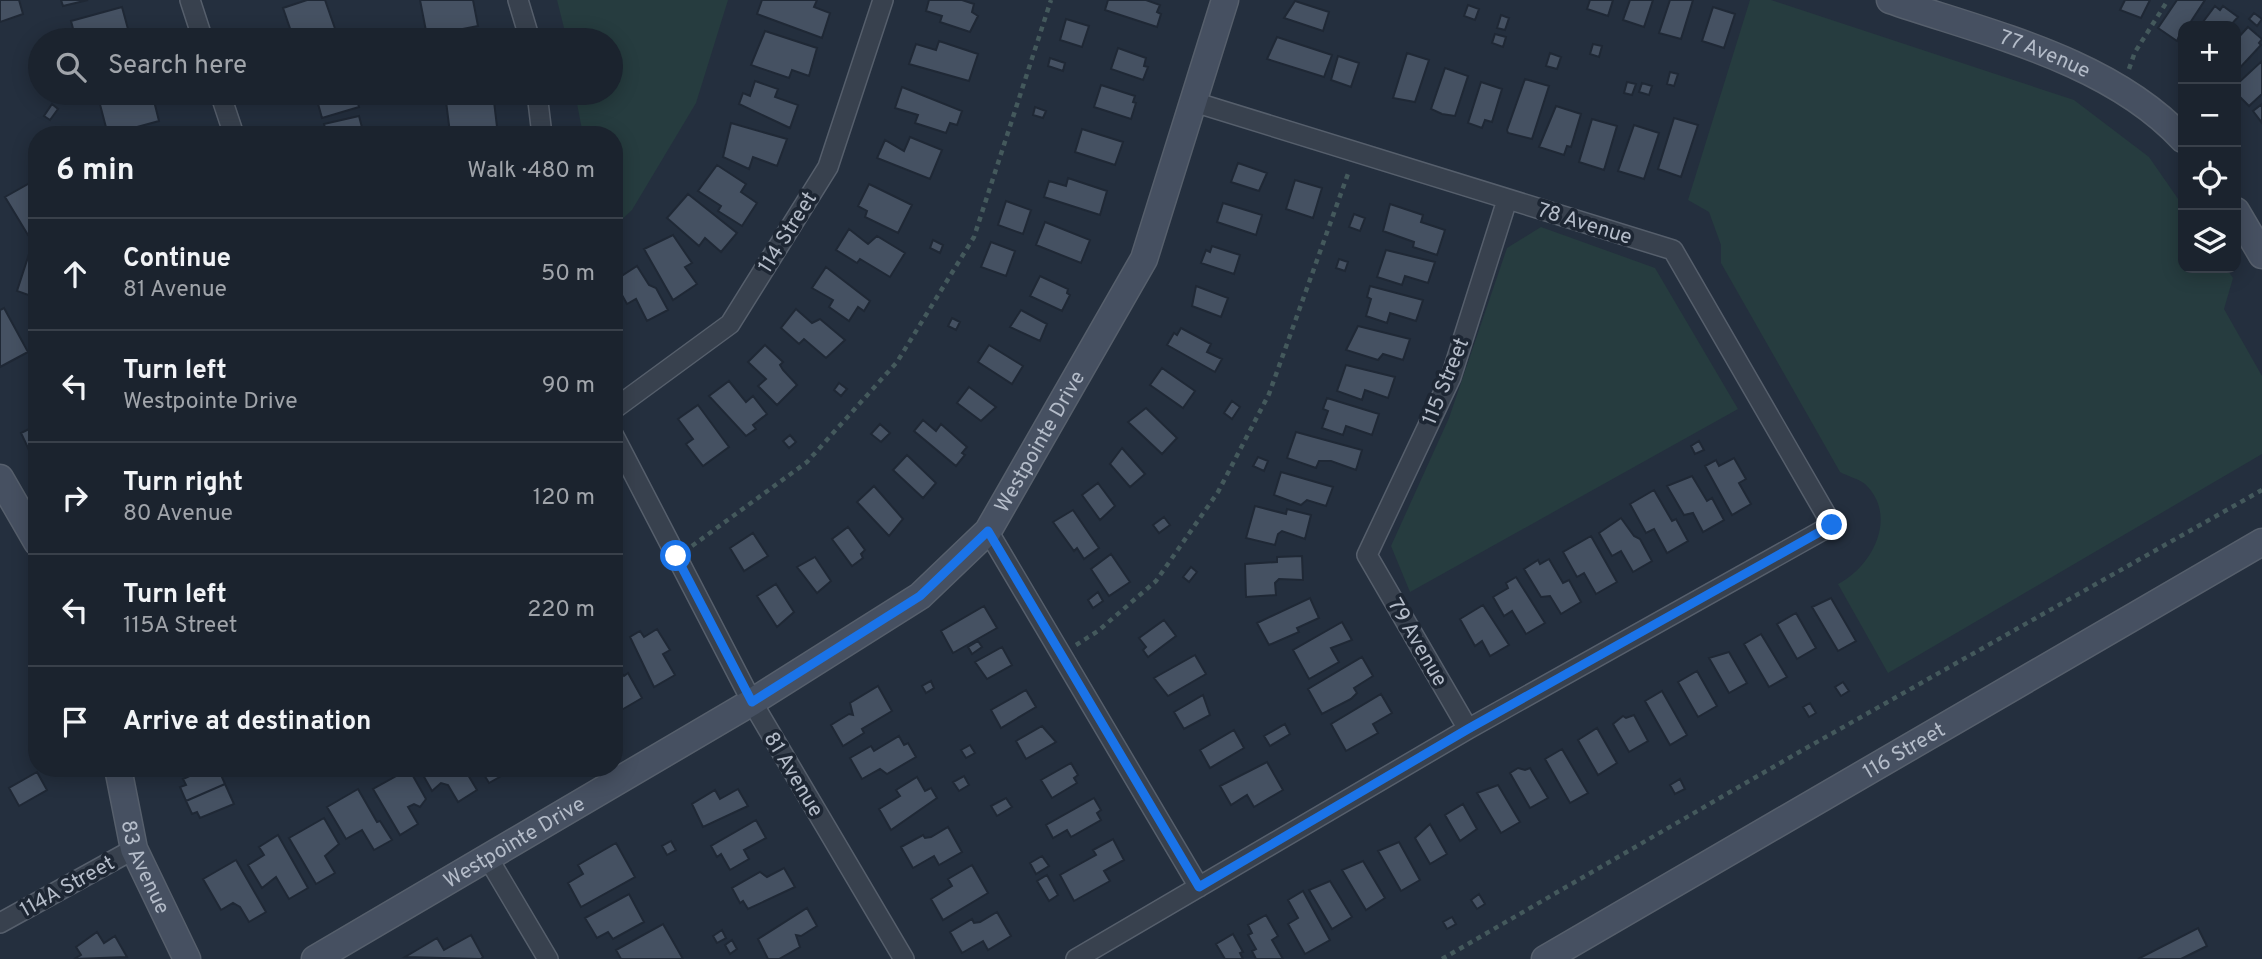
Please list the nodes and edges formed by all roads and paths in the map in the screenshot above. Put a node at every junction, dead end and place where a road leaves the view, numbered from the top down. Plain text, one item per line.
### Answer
1 (190, 0) edge
2 (518, 0) edge
3 (883, 0) edge
4 (1051, 0) edge
5 (1225, 0) edge
6 (1890, 0) edge
7 (2168, 0) edge
8 (199, 28) edge
9 (526, 28) edge
10 (2122, 90) junction
11 (1194, 103) junction
12 (224, 105) edge
13 (538, 105) edge
14 (231, 126) edge
15 (541, 126) edge
16 (2178, 134) edge
17 (1353, 153) junction
18 (1507, 200) junction
19 (2241, 219) edge
20 (2262, 255) edge
21 (623, 402) edge
22 (623, 453) edge
23 (0, 478) edge
24 (2262, 490) edge
25 (28, 526) edge
26 (988, 531) junction
27 (2262, 542) edge
28 (1367, 555) joint
29 (676, 556) junction
30 (1061, 654) junction
31 (752, 702) junction
32 (1468, 729) junction
33 (120, 777) edge
34 (134, 849) junction
35 (488, 858) junction
36 (1199, 887) junction
37 (0, 923) edge
38 (187, 959) edge
39 (315, 959) edge
40 (548, 959) edge
41 (904, 959) edge
42 (1076, 959) edge
43 (1442, 959) edge
44 (1545, 959) edge

1 - 8 street
2 - 9 street
3 - 21 street, 114 Street
4 - 29 path
5 - 11 street, Westpointe Drive
6 - 10 street, 77 Avenue
7 - 10 path
10 - 16 street, 77 Avenue
11 - 17 street, 78 Avenue
11 - 26 street, Westpointe Drive
12 - 14 street
13 - 15 street
17 - 18 street, 78 Avenue
17 - 30 path
18 - 28 street, 115 Street
18 - 32 street, 78 Avenue
19 - 20 street
22 - 29 street, 81 Avenue
23 - 25 street
24 - 43 path
26 - 30 street
26 - 31 street, Westpointe Drive
27 - 44 street, 116 Street
28 - 32 street, 79 Avenue
29 - 31 street, 81 Avenue
30 - 36 street
31 - 35 street, Westpointe Drive
31 - 41 street, 81 Avenue
32 - 36 street
33 - 34 street, 83 Avenue
34 - 37 street, 114A Street
34 - 38 street, 83 Avenue
35 - 39 street, Westpointe Drive
35 - 40 street
36 - 42 street

